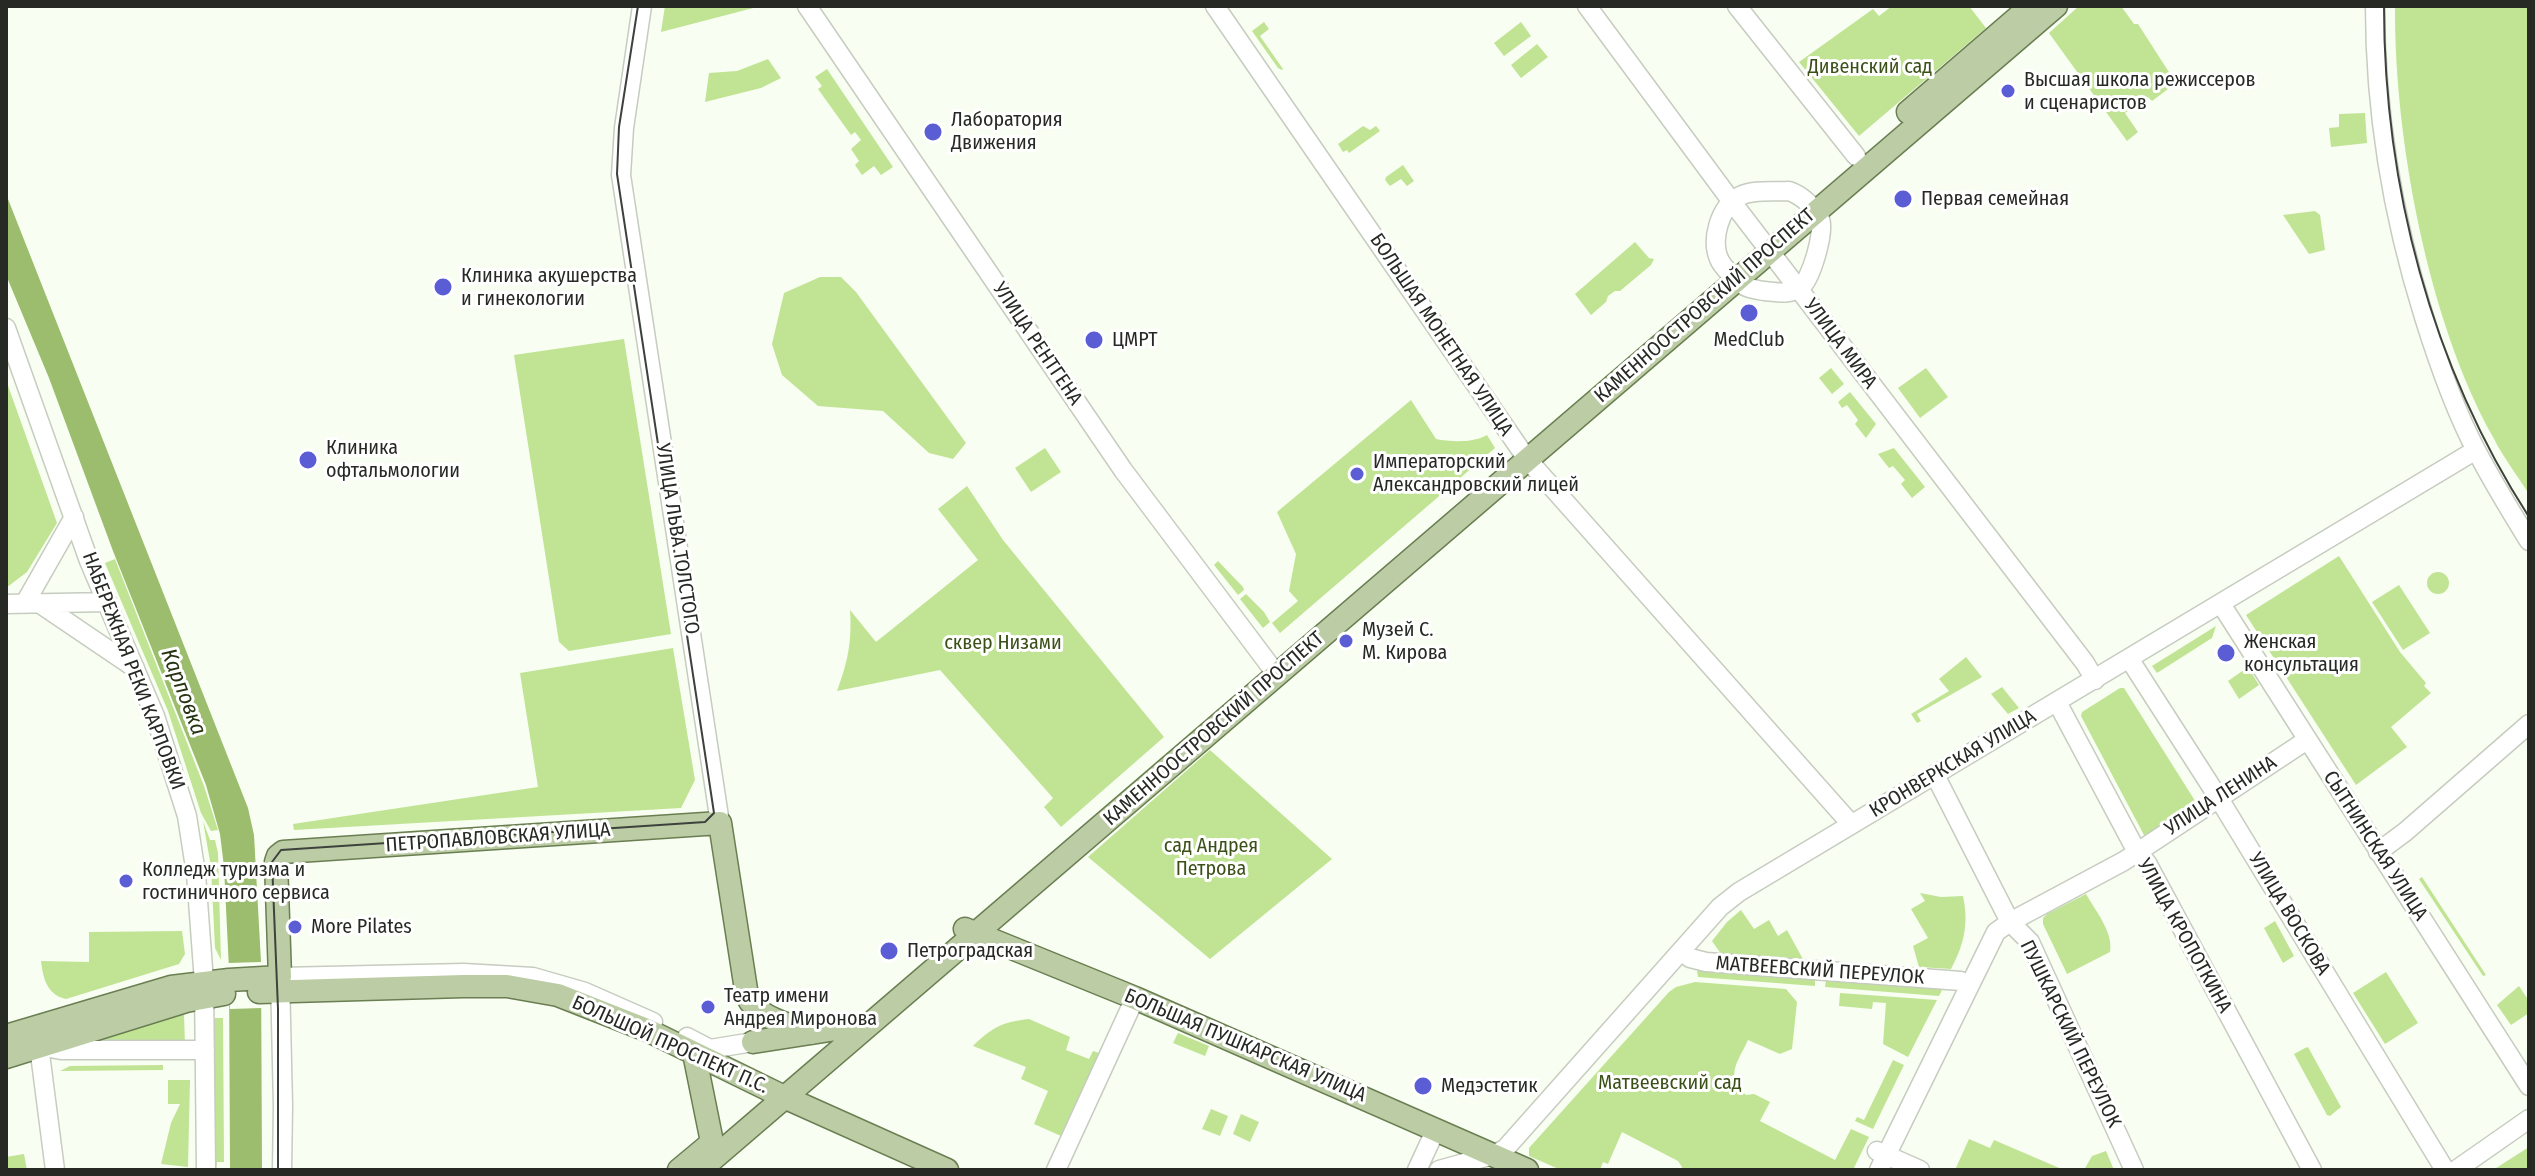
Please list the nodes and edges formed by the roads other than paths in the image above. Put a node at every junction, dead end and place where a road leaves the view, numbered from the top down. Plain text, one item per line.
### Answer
1 (642, 6) edge
2 (807, 6) edge
3 (1215, 6) edge
4 (1587, 6) edge
5 (1737, 6) edge
6 (2031, 6) edge
7 (2056, 6) edge
8 (2375, 6) edge
9 (1856, 156) junction
10 (1732, 202) junction
11 (1810, 206) junction
12 (1764, 245) junction
13 (1731, 274) junction
14 (1799, 289) junction
15 (6, 328) edge
16 (2476, 450) junction
17 (1522, 453) junction
18 (74, 517) junction
19 (2529, 541) edge
20 (107, 602) junction
21 (23, 603) edge
22 (2221, 604) junction
23 (2130, 660) junction
24 (135, 668) junction
25 (1272, 669) junction
26 (2095, 680) junction
27 (2057, 702) junction
28 (2529, 724) edge
29 (2307, 740) junction
30 (1935, 775) junction
31 (2218, 797) junction
32 (720, 823) junction
33 (1851, 824) junction
34 (2137, 852) junction
35 (2378, 852) junction
36 (2010, 922) junction
37 (968, 930) junction
38 (1681, 951) junction
39 (1961, 981) junction
40 (271, 985) junction
41 (204, 989) junction
42 (1135, 998) junction
43 (843, 1028) junction
44 (811, 1033) junction
45 (6, 1036) edge
46 (757, 1042) junction
47 (39, 1046) junction
48 (205, 1050) junction
49 (694, 1053) junction
50 (6, 1057) edge
51 (747, 1080) junction
52 (2529, 1086) edge
53 (778, 1094) junction
54 (2529, 1119) edge
55 (1436, 1129) junction
56 (712, 1142) junction
57 (1493, 1155) junction
58 (1881, 1159) edge
59 (55, 1170) edge
60 (206, 1170) edge
61 (282, 1170) edge
62 (679, 1170) edge
63 (700, 1170) edge
64 (947, 1170) edge
65 (1056, 1170) edge
66 (1417, 1170) edge
67 (1439, 1170) edge
68 (1527, 1170) edge
69 (1867, 1170) edge
70 (1920, 1170) edge
71 (2134, 1170) edge
72 (2312, 1170) edge
73 (2445, 1170) edge
74 (2456, 1170) edge

1 - 32 street, УЛИЦА ЛЬВА ТОЛСТОГО
2 - 25 street, УЛИЦА РЕНТГЕНА
3 - 17 street, БОЛЬШАЯ МОНЕТНАЯ УЛИЦА
4 - 10 street, УЛИЦА МИРА
5 - 9 street
6 - 9 main road, КАМЕННООСТРОВСКИЙ ПРОСПЕКТ
7 - 11 main road, КАМЕННООСТРОВСКИЙ ПРОСПЕКТ
8 - 16 street
9 - 11 main road, КАМЕННООСТРОВСКИЙ ПРОСПЕКТ
10 - 11 street
10 - 12 street, УЛИЦА МИРА
10 - 13 street
11 - 12 main road, КАМЕННООСТРОВСКИЙ ПРОСПЕКТ
11 - 14 street
12 - 13 main road, КАМЕННООСТРОВСКИЙ ПРОСПЕКТ
12 - 14 street, УЛИЦА МИРА
13 - 14 street
13 - 17 main road, КАМЕННООСТРОВСКИЙ ПРОСПЕКТ
14 - 26 street, УЛИЦА МИРА
15 - 18 street, НАБЕРЕЖНАЯ РЕКИ КАРПОВКИ
16 - 19 street
16 - 22 street, КРОНВЕРКСКАЯ УЛИЦА
17 - 25 main road, КАМЕННООСТРОВСКИЙ ПРОСПЕКТ
17 - 33 street, БОЛЬШАЯ МОНЕТНАЯ УЛИЦА
18 - 20 street, НАБЕРЕЖНАЯ РЕКИ КАРПОВКИ
18 - 21 street
20 - 21 street
20 - 24 street, НАБЕРЕЖНАЯ РЕКИ КАРПОВКИ
21 - 24 street
22 - 23 street, КРОНВЕРКСКАЯ УЛИЦА
22 - 29 street, СЫТНИНСКАЯ УЛИЦА
23 - 26 street, КРОНВЕРКСКАЯ УЛИЦА
23 - 31 street, УЛИЦА ВОСКОВА
24 - 41 street, НАБЕРЕЖНАЯ РЕКИ КАРПОВКИ
25 - 37 main road, КАМЕННООСТРОВСКИЙ ПРОСПЕКТ
26 - 27 street, КРОНВЕРКСКАЯ УЛИЦА
27 - 30 street, КРОНВЕРКСКАЯ УЛИЦА
27 - 34 street, УЛИЦА КРОПОТКИНА
28 - 35 street
29 - 31 street, УЛИЦА ЛЕНИНА
29 - 35 street, СЫТНИНСКАЯ УЛИЦА
30 - 33 street, КРОНВЕРКСКАЯ УЛИЦА
30 - 36 street, ПУШКАРСКИЙ ПЕРЕУЛОК
31 - 34 street, УЛИЦА ЛЕНИНА
31 - 73 street, УЛИЦА ВОСКОВА
32 - 40 main road, ПЕТРОПАВЛОВСКАЯ УЛИЦА
32 - 44 main road, УЛИЦА ЛЬВА ТОЛСТОГО
33 - 38 street, КРОНВЕРКСКАЯ УЛИЦА
34 - 36 street, УЛИЦА ЛЕНИНА
34 - 72 street, УЛИЦА КРОПОТКИНА
35 - 52 street, СЫТНИНСКАЯ УЛИЦА
36 - 39 street, УЛИЦА ЛЕНИНА
36 - 58 street, УЛИЦА ЛЕНИНА
36 - 71 street, ПУШКАРСКИЙ ПЕРЕУЛОК
37 - 42 main road, БОЛЬШАЯ ПУШКАРСКАЯ УЛИЦА
37 - 43 main road, КАМЕННООСТРОВСКИЙ ПРОСПЕКТ
37 - 53 main road, КАМЕННООСТРОВСКИЙ ПРОСПЕКТ
38 - 39 street, МАТВЕЕВСКИЙ ПЕРЕУЛОК
38 - 57 street, КРОНВЕРКСКАЯ УЛИЦА
39 - 58 street, УЛИЦА ЛЕНИНА
40 - 41 main road
40 - 46 street, БОЛЬШОЙ ПРОСПЕКТ П.С.
40 - 49 main road, БОЛЬШОЙ ПРОСПЕКТ П.С.
40 - 61 street
41 - 45 main road
41 - 47 main road
41 - 48 street, НАБЕРЕЖНАЯ РЕКИ КАРПОВКИ
42 - 55 main road, БОЛЬШАЯ ПУШКАРСКАЯ УЛИЦА
42 - 65 street
43 - 44 main road
43 - 53 main road, КАМЕННООСТРОВСКИЙ ПРОСПЕКТ
44 - 46 main road
46 - 51 main road
47 - 48 street
47 - 50 main road
47 - 59 street
48 - 60 street, НАБЕРЕЖНАЯ РЕКИ КАРПОВКИ
49 - 51 main road, БОЛЬШОЙ ПРОСПЕКТ П.С.
49 - 56 main road
51 - 53 main road, БОЛЬШОЙ ПРОСПЕКТ П.С.
53 - 56 main road, КАМЕННООСТРОВСКИЙ ПРОСПЕКТ
53 - 63 main road, КАМЕННООСТРОВСКИЙ ПРОСПЕКТ
53 - 64 main road, БОЛЬШОЙ ПРОСПЕКТ П.С.
54 - 74 street
55 - 57 main road, БОЛЬШАЯ ПУШКАРСКАЯ УЛИЦА
55 - 66 street
56 - 62 main road, КАМЕННООСТРОВСКИЙ ПРОСПЕКТ
57 - 67 street
57 - 68 main road, БОЛЬШАЯ ПУШКАРСКАЯ УЛИЦА
58 - 69 street, УЛИЦА ЛЕНИНА
58 - 70 street

